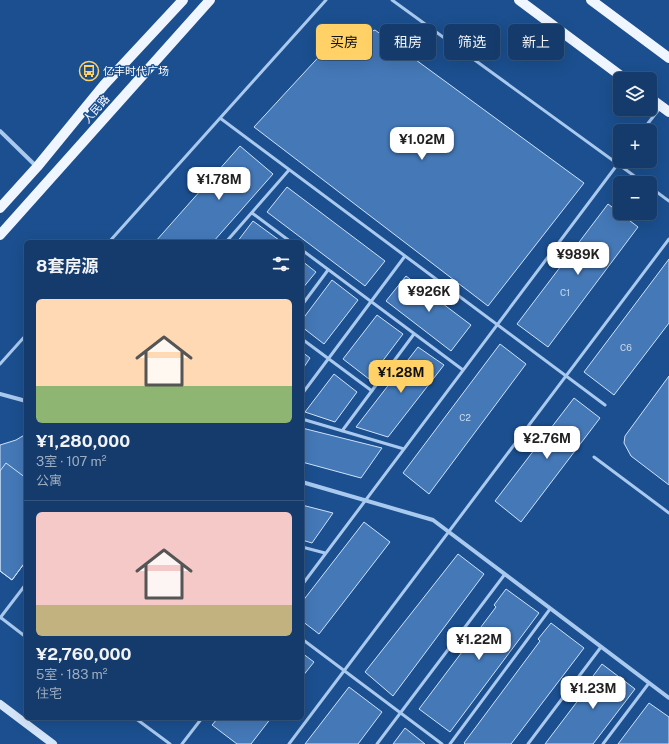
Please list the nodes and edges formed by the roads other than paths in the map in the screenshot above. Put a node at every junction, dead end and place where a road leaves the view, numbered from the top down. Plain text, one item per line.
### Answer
1 (182, 0) edge
2 (210, 0) edge
3 (326, 0) edge
4 (392, 0) edge
5 (519, 0) edge
6 (591, 0) edge
7 (669, 58) edge
8 (616, 72) edge
9 (665, 109) edge
10 (220, 118) junction
11 (649, 124) edge
12 (0, 131) edge
13 (613, 160) edge
14 (37, 167) junction
15 (615, 168) edge
16 (623, 168) edge
17 (290, 170) junction
18 (634, 176) edge
19 (657, 193) edge
20 (669, 201) edge
21 (0, 208) edge
22 (252, 213) junction
23 (0, 235) edge
24 (669, 239) edge
25 (112, 240) edge
26 (228, 240) edge
27 (285, 240) edge
28 (304, 252) edge
29 (405, 256) junction
30 (328, 270) junction
31 (304, 302) edge
32 (371, 302) junction
33 (497, 325) junction
34 (414, 334) junction
35 (24, 337) edge
36 (304, 340) edge
37 (329, 359) junction
38 (0, 364) edge
39 (463, 370) junction
40 (566, 376) junction
41 (372, 390) junction
42 (304, 391) edge
43 (0, 394) edge
44 (24, 400) edge
45 (605, 405) dead end
46 (304, 420) edge
47 (342, 431) junction
48 (404, 449) junction
49 (594, 457) dead end
50 (304, 483) edge
51 (365, 500) junction
52 (669, 513) edge
53 (448, 532) junction
54 (304, 548) edge
55 (325, 553) junction
56 (505, 574) junction
57 (304, 582) edge
58 (24, 587) edge
59 (550, 609) junction
60 (0, 618) edge
61 (24, 636) edge
62 (304, 640) edge
63 (601, 647) junction
64 (344, 670) junction
65 (649, 683) junction
66 (669, 698) edge
67 (0, 704) edge
68 (400, 713) junction
69 (139, 720) edge
70 (200, 720) edge
71 (53, 744) edge
72 (170, 744) edge
73 (182, 744) edge
74 (289, 744) edge
75 (377, 744) edge
76 (442, 744) edge
77 (450, 744) edge
78 (528, 744) edge
79 (603, 744) edge

1 - 14 main road, 人民路
2 - 23 main road, 人民路
3 - 10 lane
4 - 13 lane
5 - 8 main road
6 - 7 main road
9 - 11 lane
10 - 17 lane
10 - 25 lane
12 - 14 street
14 - 21 main road, 人民路
15 - 33 lane
16 - 18 lane
17 - 22 lane
17 - 29 lane
19 - 20 lane
22 - 26 lane
22 - 27 lane
24 - 40 lane
28 - 30 lane
29 - 32 lane
29 - 33 lane
30 - 31 lane
30 - 32 lane
32 - 34 lane
32 - 37 lane
33 - 39 lane
33 - 40 lane
34 - 39 lane
34 - 41 lane
35 - 38 lane
36 - 37 lane
37 - 41 lane
37 - 42 lane
39 - 48 lane
40 - 45 lane
40 - 53 lane
41 - 47 lane
43 - 44 street
46 - 47 lane
47 - 48 lane
48 - 51 lane
49 - 52 lane
50 - 51 street
51 - 53 street
51 - 55 lane
53 - 56 street
53 - 64 lane
54 - 55 lane
55 - 57 lane
56 - 59 street
56 - 68 lane
58 - 60 lane
59 - 63 street
59 - 77 lane
60 - 61 lane
62 - 64 lane
63 - 65 street
63 - 78 lane
64 - 68 lane
64 - 74 lane
65 - 66 street
65 - 79 lane
67 - 71 main road
68 - 75 lane
68 - 76 lane
69 - 72 lane
70 - 73 lane

